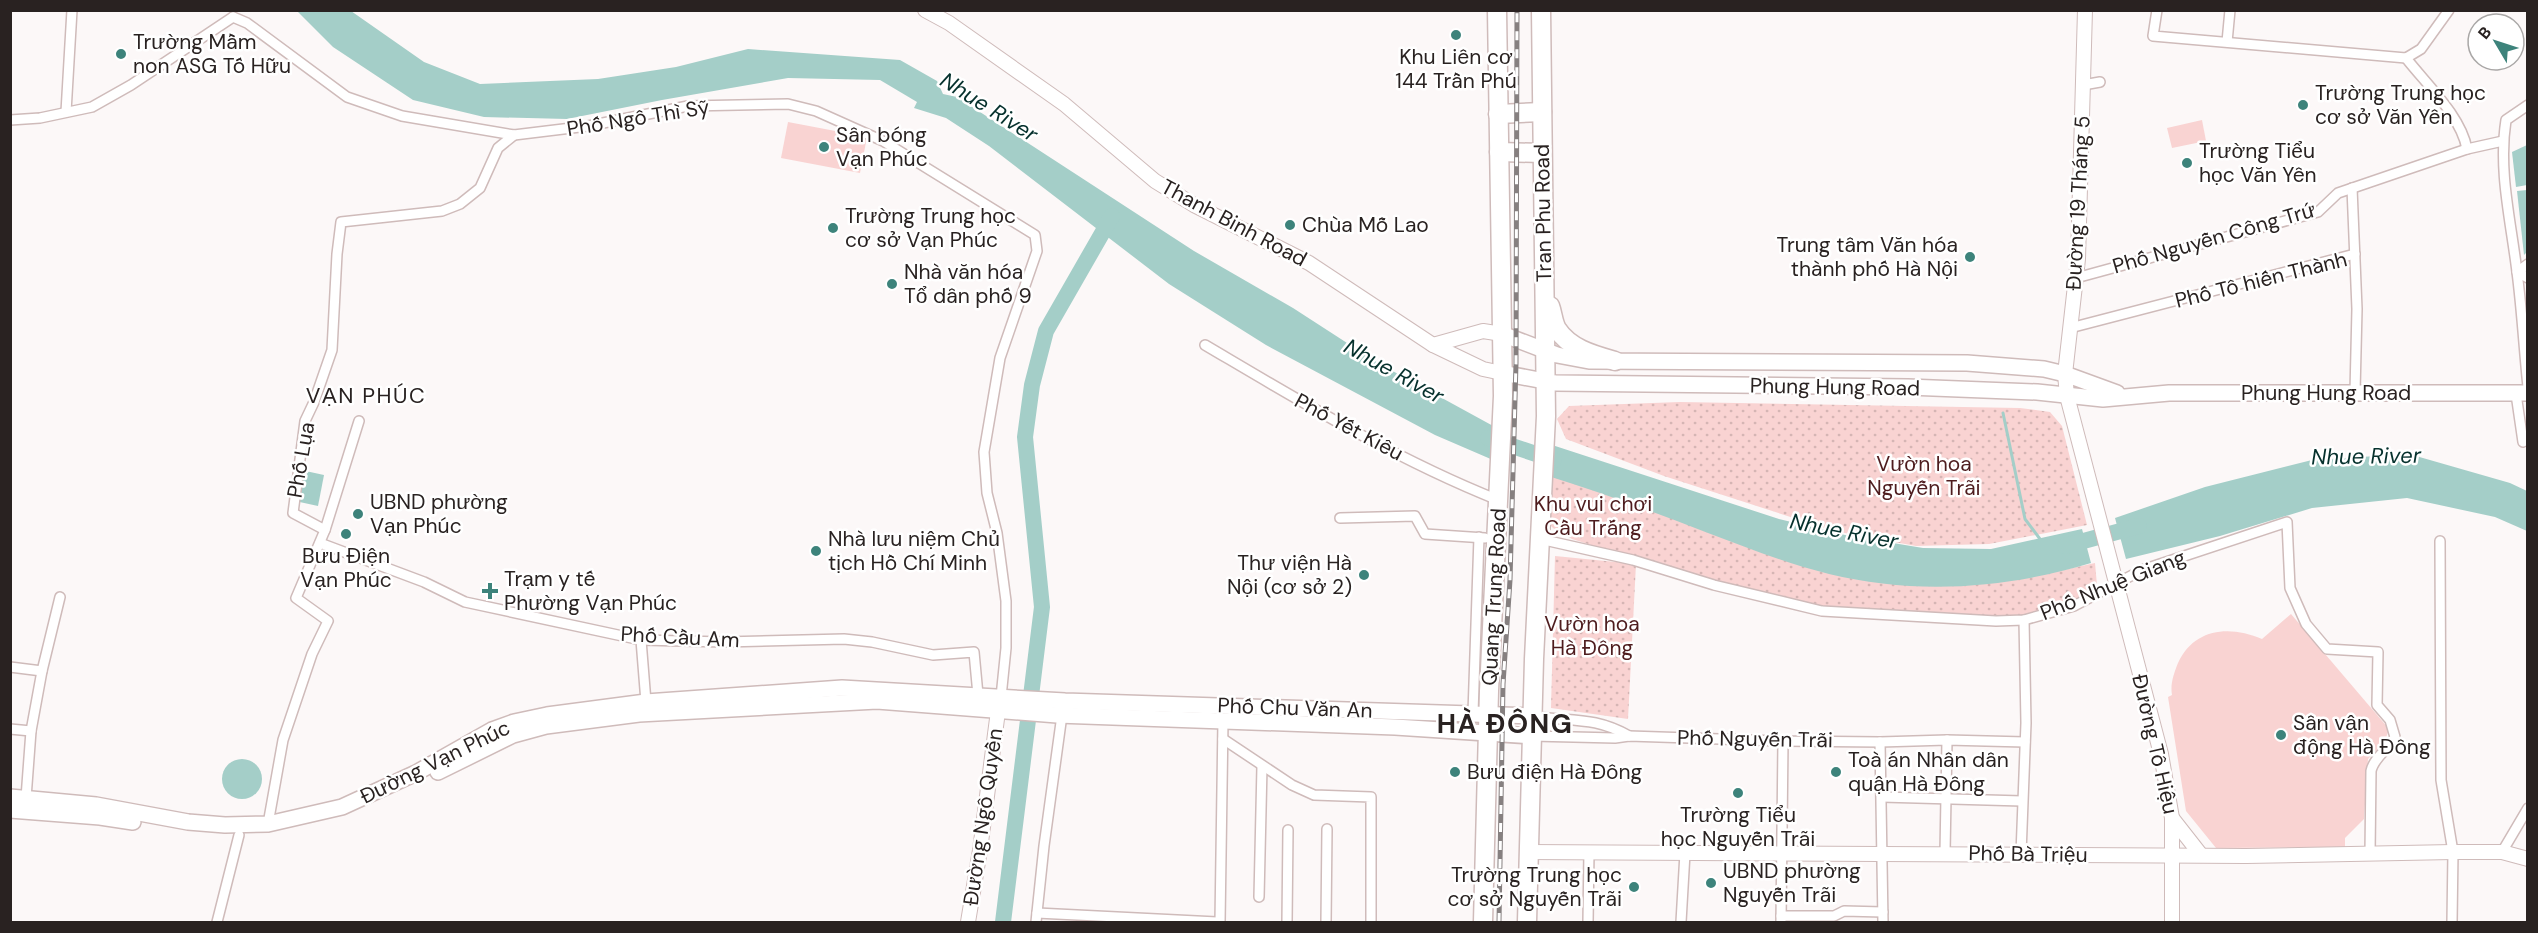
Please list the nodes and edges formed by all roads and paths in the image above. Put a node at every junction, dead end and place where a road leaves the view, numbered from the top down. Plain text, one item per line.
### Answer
1 (72, 10) edge
2 (925, 10) edge
3 (1497, 10) edge
4 (1541, 10) edge
5 (2085, 10) edge
6 (2157, 10) edge
7 (2230, 10) edge
8 (2450, 10) edge
9 (231, 14) edge
10 (2227, 42) junction
11 (2406, 58) junction
12 (2100, 82) dead end
13 (2083, 85) junction
14 (2528, 105) edge
15 (66, 112) junction
16 (1542, 112) junction
17 (1498, 114) junction
18 (10, 120) edge
19 (514, 135) junction
20 (2503, 141) junction
21 (2467, 149) junction
22 (1498, 152) junction
23 (1542, 153) junction
24 (2352, 188) junction
25 (2355, 254) junction
26 (2528, 264) edge
27 (2517, 272) junction
28 (2076, 278) junction
29 (2528, 278) edge
30 (1544, 294) junction
31 (2070, 328) junction
32 (1502, 334) junction
33 (1205, 345) dead end
34 (1433, 345) junction
35 (1545, 351) junction
36 (1615, 361) junction
37 (1866, 362) junction
38 (1967, 363) junction
39 (1502, 373) junction
40 (2065, 374) junction
41 (1545, 381) junction
42 (1865, 387) junction
43 (1968, 390) junction
44 (2355, 392) junction
45 (2524, 392) edge
46 (1503, 396) joint
47 (2067, 396) junction
48 (2124, 396) junction
49 (1545, 416) joint
50 (359, 421) dead end
51 (2523, 442) dead end
52 (1498, 494) junction
53 (1340, 518) dead end
54 (325, 530) junction
55 (1488, 538) junction
56 (1540, 539) junction
57 (2439, 541) dead end
58 (320, 543) junction
59 (2116, 584) junction
60 (60, 597) dead end
61 (2024, 620) junction
62 (640, 640) junction
63 (10, 667) edge
64 (42, 671) junction
65 (978, 694) junction
66 (911, 697) junction
67 (646, 702) junction
68 (1123, 702) junction
69 (1003, 704) junction
70 (1061, 708) junction
71 (1481, 713) junction
72 (586, 715) junction
73 (1293, 717) junction
74 (1537, 717) junction
75 (1122, 719) junction
76 (1223, 721) junction
77 (10, 729) edge
78 (32, 731) junction
79 (1480, 731) junction
80 (1537, 736) junction
81 (1629, 736) junction
82 (1223, 739) junction
83 (1947, 740) junction
84 (1783, 741) junction
85 (1880, 742) junction
86 (2025, 742) junction
87 (1262, 766) junction
88 (418, 777) junction
89 (1882, 797) junction
90 (18, 798) edge
91 (1945, 800) junction
92 (2022, 801) junction
93 (2528, 808) edge
94 (10, 810) edge
95 (2172, 818) junction
96 (164, 822) junction
97 (268, 824) junction
98 (1288, 830) dead end
99 (1327, 830) dead end
100 (239, 835) junction
101 (1589, 851) junction
102 (1527, 852) junction
103 (2453, 852) junction
104 (2502, 852) junction
105 (1685, 853) junction
106 (1783, 853) junction
107 (1944, 853) junction
108 (2370, 853) junction
109 (1882, 854) junction
110 (2021, 854) junction
111 (2201, 855) junction
112 (2173, 856) junction
113 (2528, 859) edge
114 (1259, 897) dead end
115 (1883, 912) junction
116 (1037, 918) edge
117 (1781, 919) edge
118 (217, 922) edge
119 (968, 922) edge
120 (1218, 922) edge
121 (1287, 922) edge
122 (1326, 922) edge
123 (1371, 922) edge
124 (1483, 922) edge
125 (1527, 922) edge
126 (1588, 922) edge
127 (1681, 922) edge
128 (1883, 922) edge
129 (2172, 922) edge
130 (2452, 922) edge

1 - 15 street
2 - 34 street, Thanh Binh Road
3 - 17 highway, Tran Phu Road
4 - 16 highway, Tran Phu Road
5 - 13 street, Đường 19 Tháng 5
6 - 10 street
7 - 10 street
8 - 11 street
9 - 15 street
9 - 19 street, Phố Ngô Thì Sỹ
10 - 11 street
11 - 21 street
12 - 13 street
13 - 28 street, Đường 19 Tháng 5
14 - 20 street
15 - 18 street
16 - 17 highway
16 - 23 highway, Tran Phu Road
17 - 22 highway, Tran Phu Road
19 - 54 street, Phố Lụa
19 - 69 street, Phố Ngô Thì Sỹ
20 - 21 street, Phố Nguyễn Công Trứ
20 - 27 street
21 - 24 street, Phố Nguyễn Công Trứ
22 - 23 highway
22 - 32 highway, Tran Phu Road
23 - 30 highway, Tran Phu Road
24 - 25 street
24 - 28 street, Phố Nguyễn Công Trứ
25 - 31 street, Phố Tô hiến Thành
25 - 44 street, Phố Tô hiến Thành
26 - 27 street
27 - 29 street
27 - 45 street
28 - 31 street, Đường 19 Tháng 5
30 - 35 highway, Tran Phu Road
30 - 36 highway
31 - 40 street, Đường 19 Tháng 5
32 - 34 street
32 - 35 main road, Phung Hung Road
32 - 39 highway, Tran Phu Road
33 - 52 street, Phố Yết Kiêu
34 - 39 street, Thanh Binh Road
35 - 36 main road, Phung Hung Road
35 - 41 highway, Tran Phu Road
36 - 37 main road, Phung Hung Road
37 - 38 main road, Phung Hung Road
37 - 42 main road
38 - 40 main road, Phung Hung Road
38 - 43 main road
39 - 41 main road, Phung Hung Road
39 - 46 highway, Tran Phu Road
40 - 47 street, Đường 19 Tháng 5
40 - 48 main road, Phung Hung Road
41 - 42 main road, Phung Hung Road
41 - 49 highway, Tran Phu Road
42 - 43 main road, Phung Hung Road
43 - 47 main road, Phung Hung Road
44 - 45 main road, Phung Hung Road
44 - 48 main road, Phung Hung Road
45 - 51 street
46 - 52 highway, Quang Trung Road
47 - 48 main road, Phung Hung Road
47 - 59 street, Đường Tô Hiệu
49 - 56 highway, Quang Trung Road
50 - 54 street
52 - 55 highway, Quang Trung Road
53 - 55 street
54 - 58 street
55 - 71 highway, Quang Trung Road
56 - 61 street, Phố Nhuệ Giang
56 - 74 highway, Quang Trung Road
57 - 103 street
58 - 62 street, Phố Cầu Am
58 - 97 street
59 - 61 street, Phố Nhuệ Giang
59 - 95 street, Đường Tô Hiệu
59 - 108 street, Phố Nhuệ Giang
60 - 64 street
61 - 86 street
62 - 65 street, Phố Cầu Am
62 - 67 street
63 - 64 street
64 - 78 street
65 - 66 main road, Đường Vạn Phúc
65 - 69 main road, Đường Vạn Phúc
66 - 67 main road, Đường Vạn Phúc
66 - 69 main road, Đường Vạn Phúc
66 - 72 main road, Đường Vạn Phúc
67 - 72 main road, Đường Vạn Phúc
68 - 70 main road, Phố Chu Văn An
68 - 73 main road, Phố Chu Văn An
68 - 75 main road
69 - 70 main road
69 - 119 street, Đường Ngô Quyền
70 - 75 main road, Phố Chu Văn An
70 - 116 street
71 - 73 main road, Phố Chu Văn An
71 - 74 main road, Phố Chu Văn An
71 - 79 highway, Quang Trung Road
72 - 88 main road, Đường Vạn Phúc
73 - 76 main road, Phố Chu Văn An
73 - 79 main road, Phố Chu Văn An
74 - 80 highway, Quang Trung Road
74 - 81 street, Phố Nguyễn Trãi
75 - 76 main road, Phố Chu Văn An
76 - 82 street
77 - 78 street
78 - 90 street
79 - 80 main road, Phố Chu Văn An
79 - 124 highway, Quang Trung Road
80 - 81 street, Phố Nguyễn Trãi
80 - 102 highway, Quang Trung Road
81 - 84 street, Phố Nguyễn Trãi
82 - 87 street
82 - 120 street
83 - 85 street, Phố Nguyễn Trãi
83 - 86 street, Phố Nguyễn Trãi
83 - 91 street
84 - 85 street, Phố Nguyễn Trãi
84 - 106 street
85 - 89 street
86 - 92 street
87 - 114 street
87 - 123 street
88 - 97 main road, Đường Vạn Phúc
88 - 100 main road, Đường Vạn Phúc
89 - 91 street
89 - 109 street
90 - 96 main road, Đường Vạn Phúc
91 - 92 street
91 - 107 street
92 - 110 street
93 - 104 street
94 - 96 main road, Đường Vạn Phúc
95 - 111 street
95 - 112 street, Đường Tô Hiệu
96 - 97 main road, Đường Vạn Phúc
96 - 100 main road, Đường Vạn Phúc
98 - 121 street
99 - 122 street
100 - 118 street
101 - 102 street, Phố Bà Triệu
101 - 105 street, Phố Bà Triệu
101 - 126 street
102 - 125 highway, Quang Trung Road
103 - 104 street, Phố Bà Triệu
103 - 108 street, Phố Bà Triệu
103 - 130 street
104 - 113 street, Phố Bà Triệu
105 - 106 street, Phố Bà Triệu
105 - 127 street
106 - 109 street, Phố Bà Triệu
106 - 117 street
107 - 109 street, Phố Bà Triệu
107 - 110 street, Phố Bà Triệu
108 - 111 street, Phố Bà Triệu
109 - 115 street
110 - 112 street, Phố Bà Triệu
111 - 112 street, Phố Bà Triệu
112 - 129 street, Đường Tô Hiệu
115 - 117 street
115 - 128 street
116 - 120 street

